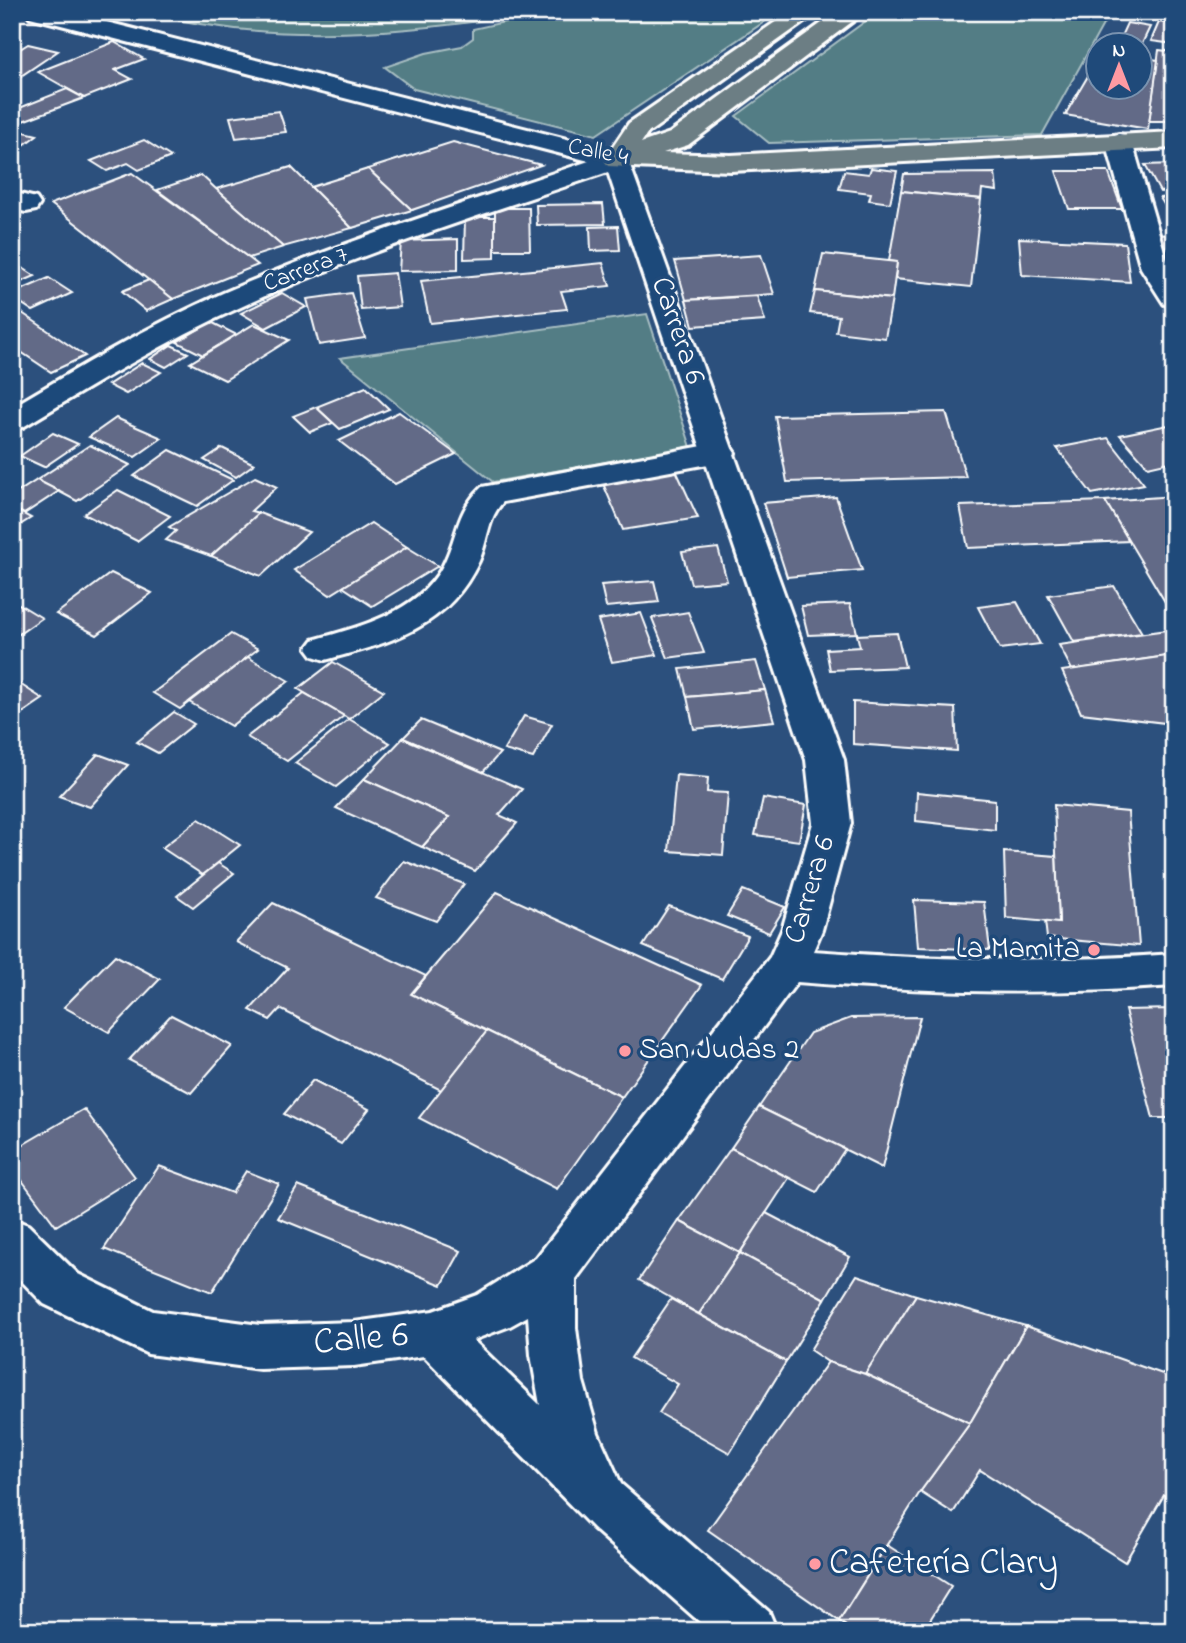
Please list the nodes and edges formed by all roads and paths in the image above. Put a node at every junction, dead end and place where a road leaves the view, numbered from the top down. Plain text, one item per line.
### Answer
1 (38, 12) edge
2 (806, 12) edge
3 (853, 12) edge
4 (1174, 140) edge
5 (1119, 142) junction
6 (617, 160) junction
7 (1174, 298) edge
8 (12, 420) edge
9 (719, 453) junction
10 (326, 648) dead end
11 (787, 965) junction
12 (1174, 970) edge
13 (12, 1239) edge
14 (553, 1273) junction
15 (433, 1333) junction
16 (611, 1510) junction
17 (750, 1631) edge

1 - 6 street, Calle 4
2 - 6 main road
3 - 6 main road
4 - 5 main road, Calle 4
5 - 6 main road, Calle 4
5 - 7 street
6 - 8 street, Carrera 7
6 - 9 street, Carrera 6
9 - 10 street
9 - 11 street, Carrera 6
11 - 12 street
11 - 14 street, Carrera 6
13 - 15 street, Calle 6
14 - 15 street, Carrera 6
14 - 16 street
15 - 16 street, Calle 6
16 - 17 street, Calle 6

